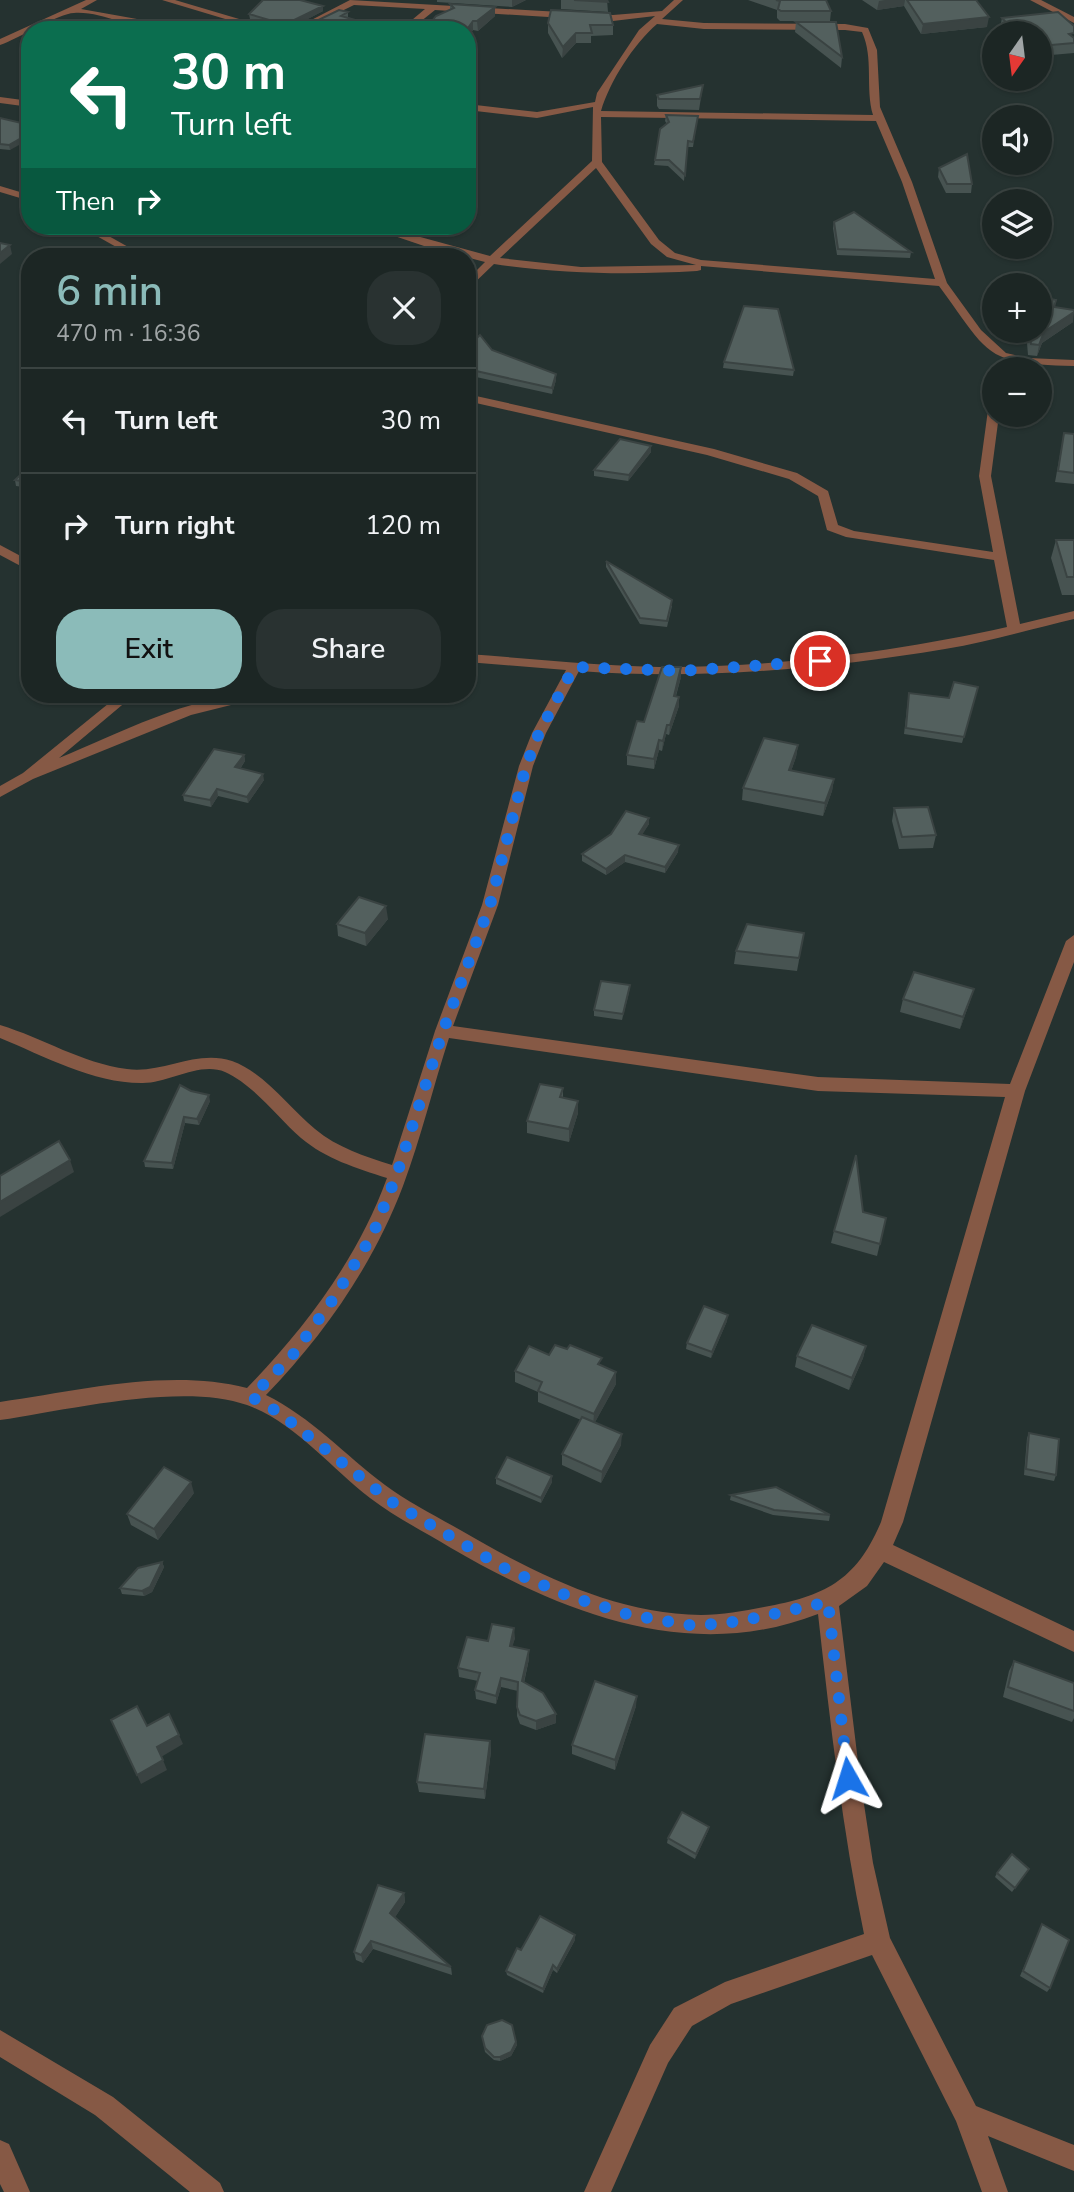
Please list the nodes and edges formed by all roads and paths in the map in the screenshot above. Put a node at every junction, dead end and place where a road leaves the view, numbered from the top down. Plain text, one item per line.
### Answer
1 (93, 0) edge
2 (166, 0) edge
3 (679, 0) edge
4 (1034, 0) edge
5 (354, 1) edge
6 (433, 7) junction
7 (69, 9) junction
8 (666, 13) junction
9 (1074, 20) edge
10 (44, 21) edge
11 (134, 21) edge
12 (240, 21) edge
13 (314, 21) edge
14 (415, 21) edge
15 (654, 21) junction
16 (21, 32) edge
17 (0, 42) edge
18 (0, 100) edge
19 (21, 103) edge
20 (476, 108) edge
21 (596, 109) junction
22 (879, 118) junction
23 (597, 162) junction
24 (0, 189) edge
25 (21, 195) edge
26 (101, 235) edge
27 (400, 235) edge
28 (124, 248) edge
29 (443, 248) edge
30 (476, 256) edge
31 (492, 260) junction
32 (730, 266) junction
33 (476, 278) edge
34 (942, 283) junction
35 (1002, 355) joint
36 (1074, 363) edge
37 (476, 399) edge
38 (991, 427) edge
39 (2, 552) edge
40 (1000, 557) junction
41 (21, 562) edge
42 (1074, 615) edge
43 (1014, 630) junction
44 (476, 659) edge
45 (574, 667) junction
46 (117, 703) edge
47 (222, 703) edge
48 (27, 776) junction
49 (0, 792) edge
50 (1074, 941) edge
51 (0, 1031) edge
52 (443, 1031) junction
53 (1016, 1091) junction
54 (397, 1174) junction
55 (251, 1397) junction
56 (0, 1411) edge
57 (881, 1550) junction
58 (828, 1602) junction
59 (1074, 1642) edge
60 (878, 1941) junction
61 (0, 2043) edge
62 (967, 2115) junction
63 (0, 2152) edge
64 (1074, 2158) edge
65 (17, 2192) edge
66 (211, 2192) edge
67 (597, 2192) edge
68 (995, 2192) edge

1 - 7 street
2 - 12 street
3 - 8 street
4 - 9 street
5 - 6 street
5 - 13 street
6 - 8 street
6 - 14 street
7 - 10 street
7 - 11 street
8 - 15 street
15 - 21 street
15 - 22 street
16 - 17 street
18 - 19 street
20 - 21 street
21 - 22 street
21 - 23 street
22 - 34 street
23 - 31 street
23 - 32 street
24 - 25 street
26 - 28 street
27 - 29 street
30 - 31 street
31 - 32 street
31 - 33 street
32 - 34 street
34 - 35 street
35 - 36 street
37 - 40 street
38 - 40 street
39 - 41 street
40 - 43 street
42 - 43 street
43 - 45 street
44 - 45 street
45 - 52 street
46 - 48 street
47 - 48 street
48 - 49 street
50 - 53 street
51 - 54 street
52 - 53 street
52 - 54 street
53 - 57 street
54 - 55 street
55 - 56 street
55 - 58 street
57 - 58 street
57 - 59 street
58 - 60 street
60 - 62 street
60 - 67 street
61 - 66 street
62 - 64 street
62 - 68 street
63 - 65 street

